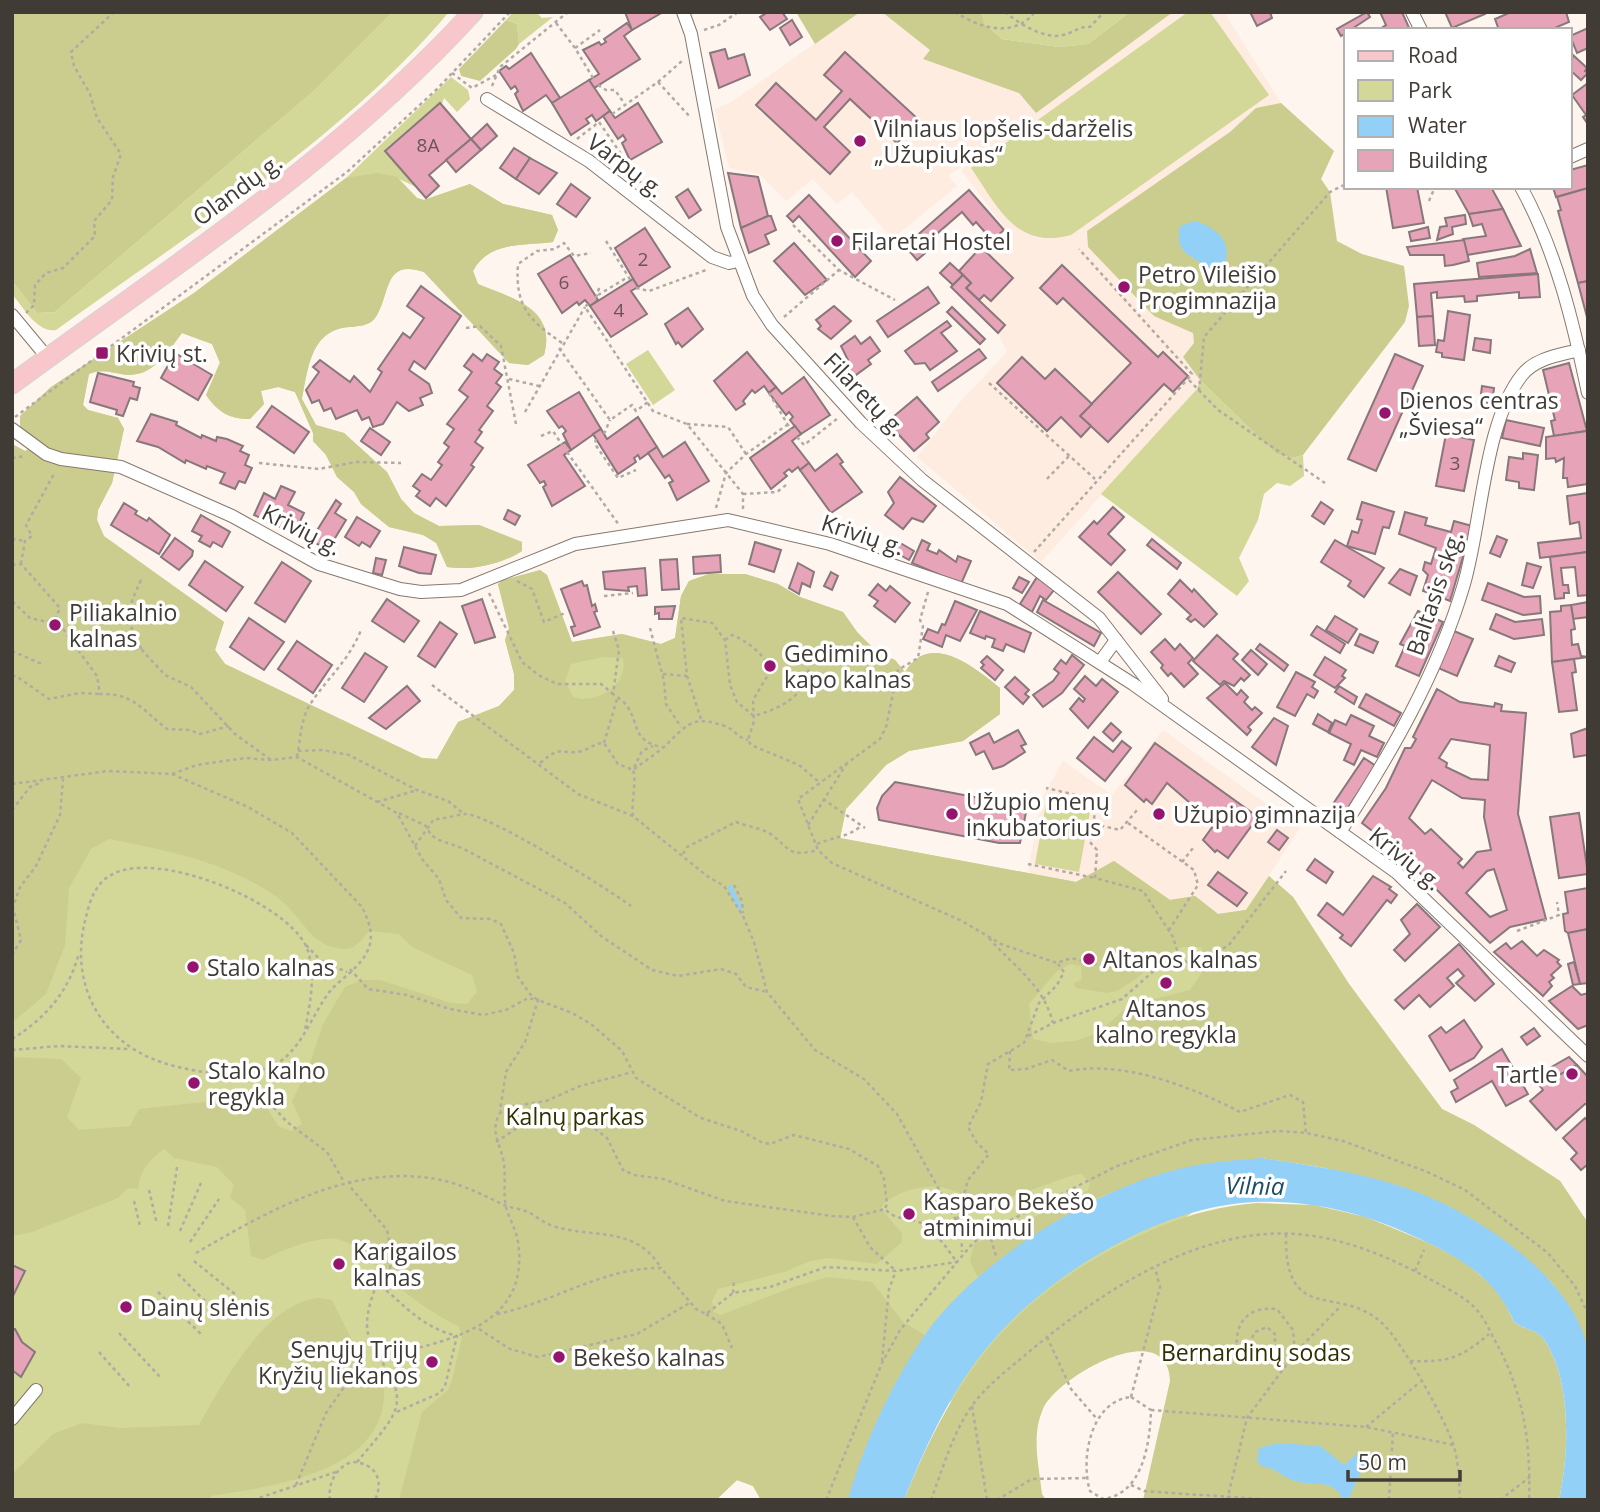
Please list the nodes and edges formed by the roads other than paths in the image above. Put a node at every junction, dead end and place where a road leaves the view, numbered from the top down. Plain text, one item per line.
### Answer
1 (472, 12) edge
2 (683, 12) edge
3 (1412, 12) edge
4 (1420, 28) edge
5 (487, 99) road end
6 (1588, 149) edge
7 (1572, 156) edge
8 (1522, 189) edge
9 (738, 261) junction
10 (15, 318) edge
11 (1579, 350) junction
12 (47, 357) junction
13 (12, 384) edge
14 (1588, 393) edge
15 (12, 429) edge
16 (1116, 640) junction
17 (1100, 662) junction
18 (1170, 710) junction
19 (1340, 832) junction
20 (1588, 1056) edge
21 (36, 1390) dead end
22 (12, 1419) edge

1 - 12 main road, Olandų g.
2 - 9 street, Filaretų g.
3 - 4 street
5 - 9 street, Varpų g.
6 - 7 street
8 - 11 street
9 - 16 street, Filaretų g.
10 - 12 street
11 - 14 street
11 - 19 street, Baltasis skg.
12 - 13 main road, Olandų g.
15 - 17 street, Krivių g.
16 - 17 street
16 - 18 street, Filaretų g.
17 - 18 street, Krivių g.
18 - 19 street, Krivių g.
19 - 20 street, Krivių g.
21 - 22 street

